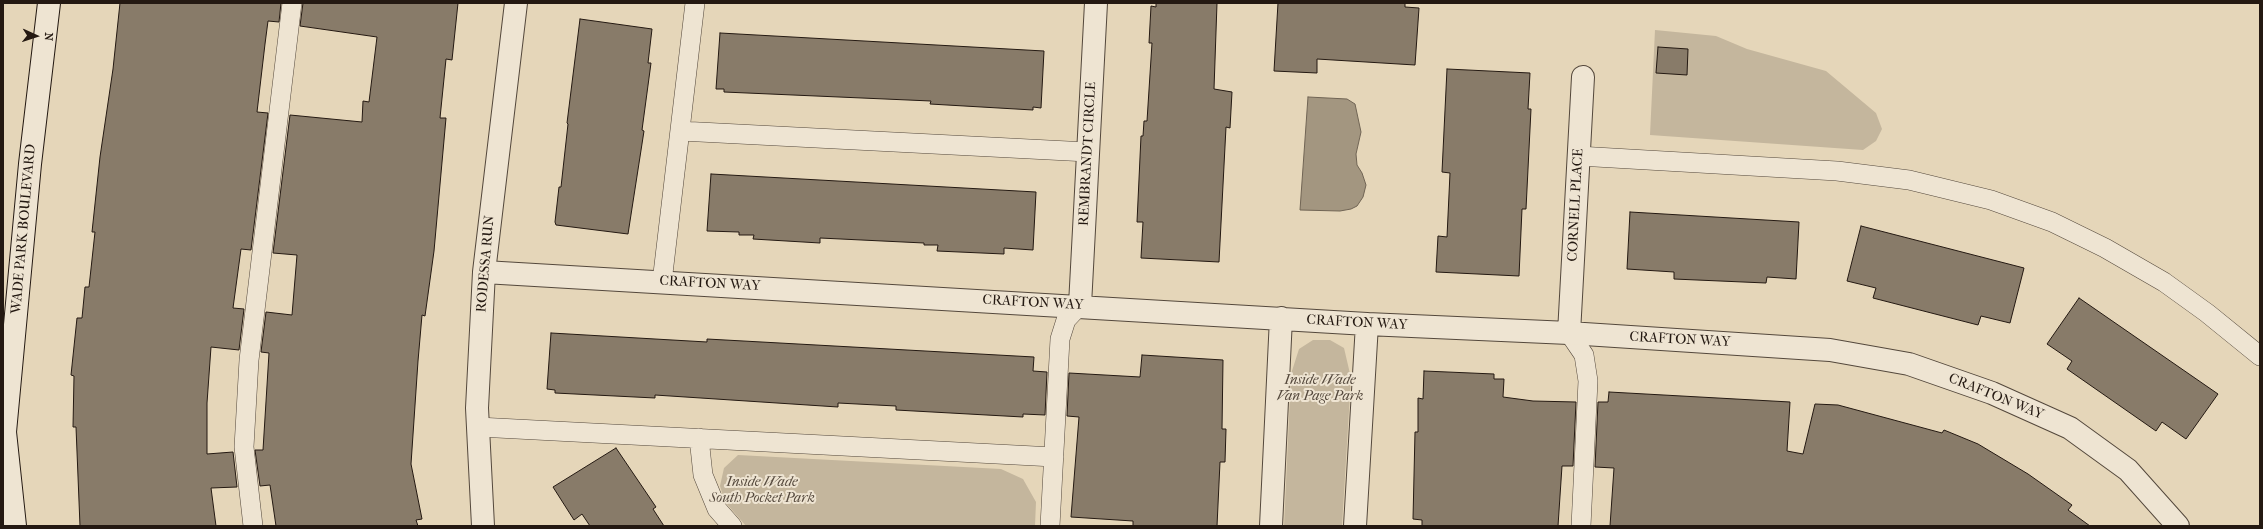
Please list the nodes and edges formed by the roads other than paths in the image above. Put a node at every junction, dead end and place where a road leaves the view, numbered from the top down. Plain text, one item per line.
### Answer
1 (49, 3) edge
2 (292, 3) edge
3 (516, 3) edge
4 (695, 3) edge
5 (1096, 3) edge
6 (1583, 76) dead end
7 (680, 132) junction
8 (1088, 152) junction
9 (1578, 156) junction
10 (484, 272) junction
11 (662, 282) junction
12 (1080, 306) junction
13 (1281, 318) junction
14 (1367, 324) junction
15 (1569, 333) junction
16 (2260, 356) edge
17 (478, 427) junction
18 (699, 438) junction
19 (1054, 457) junction
20 (15, 526) edge
21 (253, 526) edge
22 (483, 526) edge
23 (732, 526) edge
24 (1050, 526) edge
25 (1271, 526) edge
26 (1355, 526) edge
27 (1581, 526) edge
28 (2178, 526) edge

1 - 20 street, WADE PARK BOULEVARD
2 - 21 lane
3 - 10 street, RODESSA RUN
4 - 7 lane
5 - 8 street, REMBRANDT CIRCLE
6 - 9 street, CORNELL PLACE
7 - 8 lane
7 - 11 lane
8 - 12 street, REMBRANDT CIRCLE
9 - 15 street, CORNELL PLACE
9 - 16 lane
10 - 11 street, CRAFTON WAY
10 - 17 street, RODESSA RUN
11 - 12 street, CRAFTON WAY
12 - 13 street, CRAFTON WAY
12 - 19 lane
13 - 14 street, CRAFTON WAY
13 - 25 street
14 - 15 street, CRAFTON WAY
14 - 26 street
15 - 27 lane
15 - 28 street, CRAFTON WAY
17 - 18 lane
17 - 22 street, RODESSA RUN
18 - 19 lane
18 - 23 lane
19 - 24 lane

